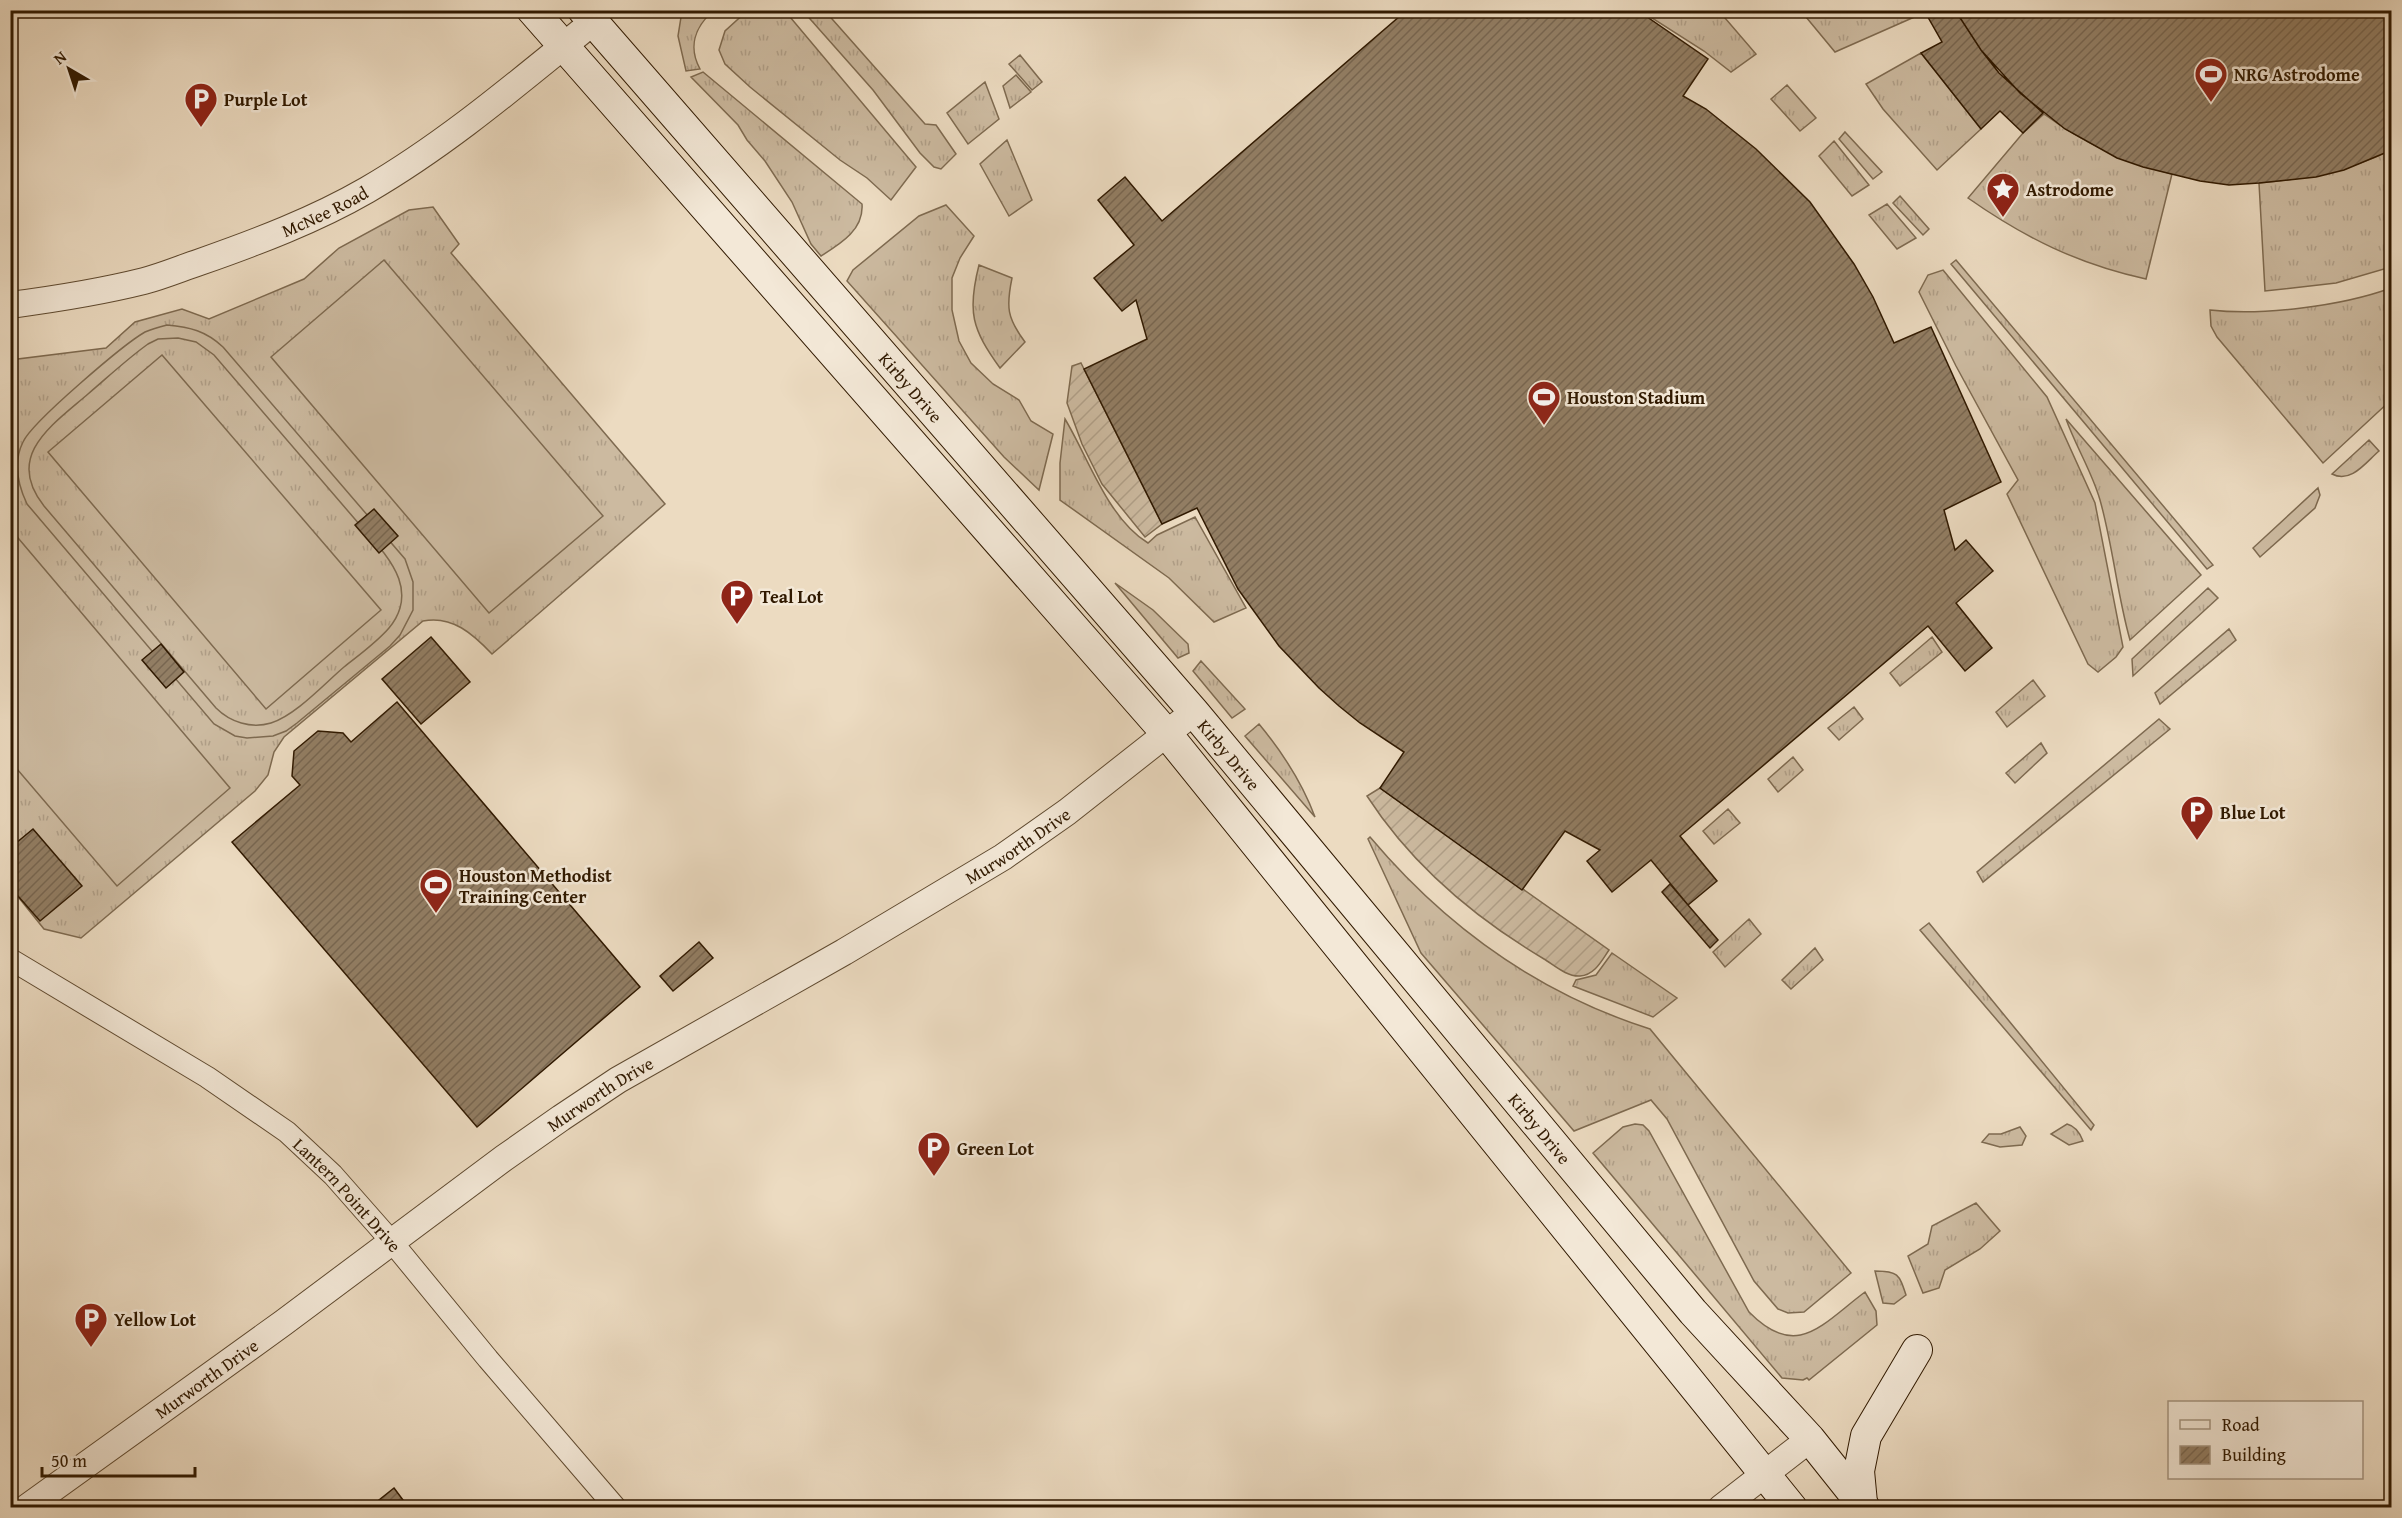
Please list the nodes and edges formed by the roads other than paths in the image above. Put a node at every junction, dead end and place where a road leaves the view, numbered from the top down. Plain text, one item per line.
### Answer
1 (532, 10) edge
2 (588, 16) edge
3 (562, 47) junction
4 (10, 305) edge
5 (892, 364) junction
6 (863, 388) junction
7 (1194, 712) junction
8 (1167, 734) junction
9 (10, 958) edge
10 (1457, 1030) junction
11 (1426, 1054) junction
12 (392, 1242) junction
13 (1917, 1350) dead end
14 (1810, 1439) junction
15 (1765, 1474) junction
16 (1864, 1505) edge
17 (26, 1508) edge
18 (616, 1508) edge
19 (1721, 1508) edge
20 (1792, 1508) edge

1 - 3 main road, Kirby Drive
2 - 3 street, McNee Road
2 - 5 main road, Kirby Drive
3 - 4 street, McNee Road
3 - 6 main road, Kirby Drive
5 - 6 main road
5 - 7 main road, Kirby Drive
6 - 8 main road, Kirby Drive
7 - 8 street, Murworth Drive
7 - 10 main road, Kirby Drive
8 - 11 main road, Kirby Drive
8 - 12 street, Murworth Drive
9 - 12 street, Lantern Point Drive
10 - 11 main road
10 - 14 main road, Kirby Drive
11 - 15 main road, Kirby Drive
12 - 17 street, Murworth Drive
12 - 18 street, Lantern Point Drive
13 - 16 main road
14 - 15 street
14 - 16 main road, Kirby Drive
15 - 19 street
15 - 20 main road, Kirby Drive

